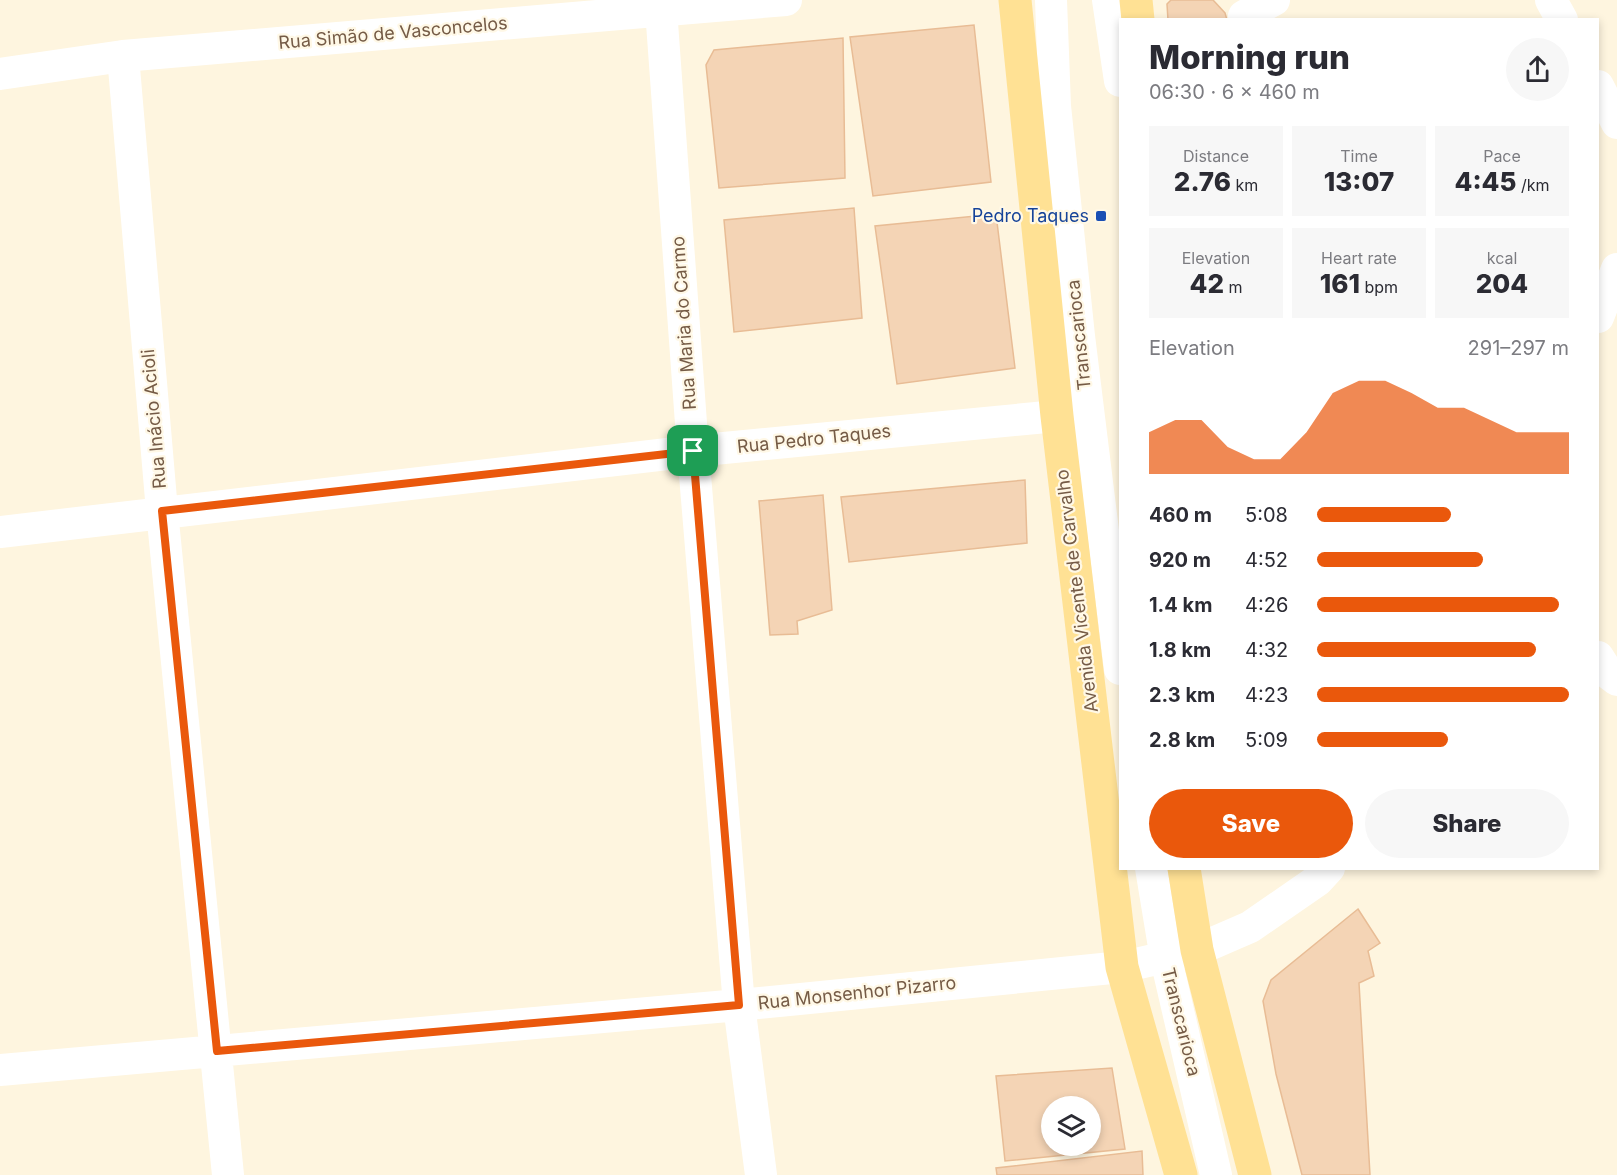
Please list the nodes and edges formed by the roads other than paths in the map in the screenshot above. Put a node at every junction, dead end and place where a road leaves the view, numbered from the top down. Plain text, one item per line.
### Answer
1 (786, 0) edge
2 (1015, 0) edge
3 (1051, 0) edge
4 (1108, 0) edge
5 (1136, 0) edge
6 (1274, 0) edge
7 (1551, 0) edge
8 (662, 9) junction
9 (1242, 12) edge
10 (1138, 18) edge
11 (1561, 18) edge
12 (123, 56) junction
13 (0, 74) edge
14 (1119, 74) edge
15 (1599, 88) edge
16 (1617, 123) edge
17 (1617, 269) edge
18 (1599, 314) edge
19 (1057, 416) junction
20 (693, 451) junction
21 (162, 511) junction
22 (0, 532) edge
23 (1119, 661) edge
24 (1151, 870) edge
25 (1184, 870) edge
26 (1327, 870) edge
27 (1197, 950) junction
28 (1166, 959) junction
29 (1122, 967) junction
30 (739, 1005) junction
31 (217, 1051) junction
32 (0, 1070) edge
33 (228, 1175) edge
34 (761, 1175) edge
35 (1181, 1175) edge
36 (1216, 1175) edge
37 (1255, 1175) edge

1 - 8 street, Rua Simão de Vasconcelos
2 - 19 main road, Avenida Vicente de Carvalho
3 - 23 street, Transcarioca
4 - 14 street
5 - 10 main road
6 - 9 street
7 - 11 street
8 - 12 street, Rua Simão de Vasconcelos
8 - 20 street, Rua Maria do Carmo
12 - 13 street, Rua Simão de Vasconcelos
12 - 21 street, Rua Inácio Acioli
15 - 16 street
17 - 18 street
19 - 20 street, Rua Pedro Taques
19 - 29 main road, Avenida Vicente de Carvalho
20 - 21 street, Rua Pedro Taques
20 - 30 street, Rua Maria do Carmo
21 - 22 street, Rua Pedro Taques
21 - 31 street, Rua Inácio Acioli
24 - 28 street, Transcarioca
25 - 27 main road
26 - 27 street, Rua Monsenhor Pizarro
27 - 28 street, Rua Monsenhor Pizarro
27 - 37 main road
28 - 29 street, Rua Monsenhor Pizarro
28 - 36 street, Transcarioca
29 - 30 street, Rua Monsenhor Pizarro
29 - 35 main road, Avenida Vicente de Carvalho
30 - 31 street, Rua Monsenhor Pizarro
30 - 34 street, Rua Maria do Carmo
31 - 32 street, Rua Monsenhor Pizarro
31 - 33 street, Rua Inácio Acioli

